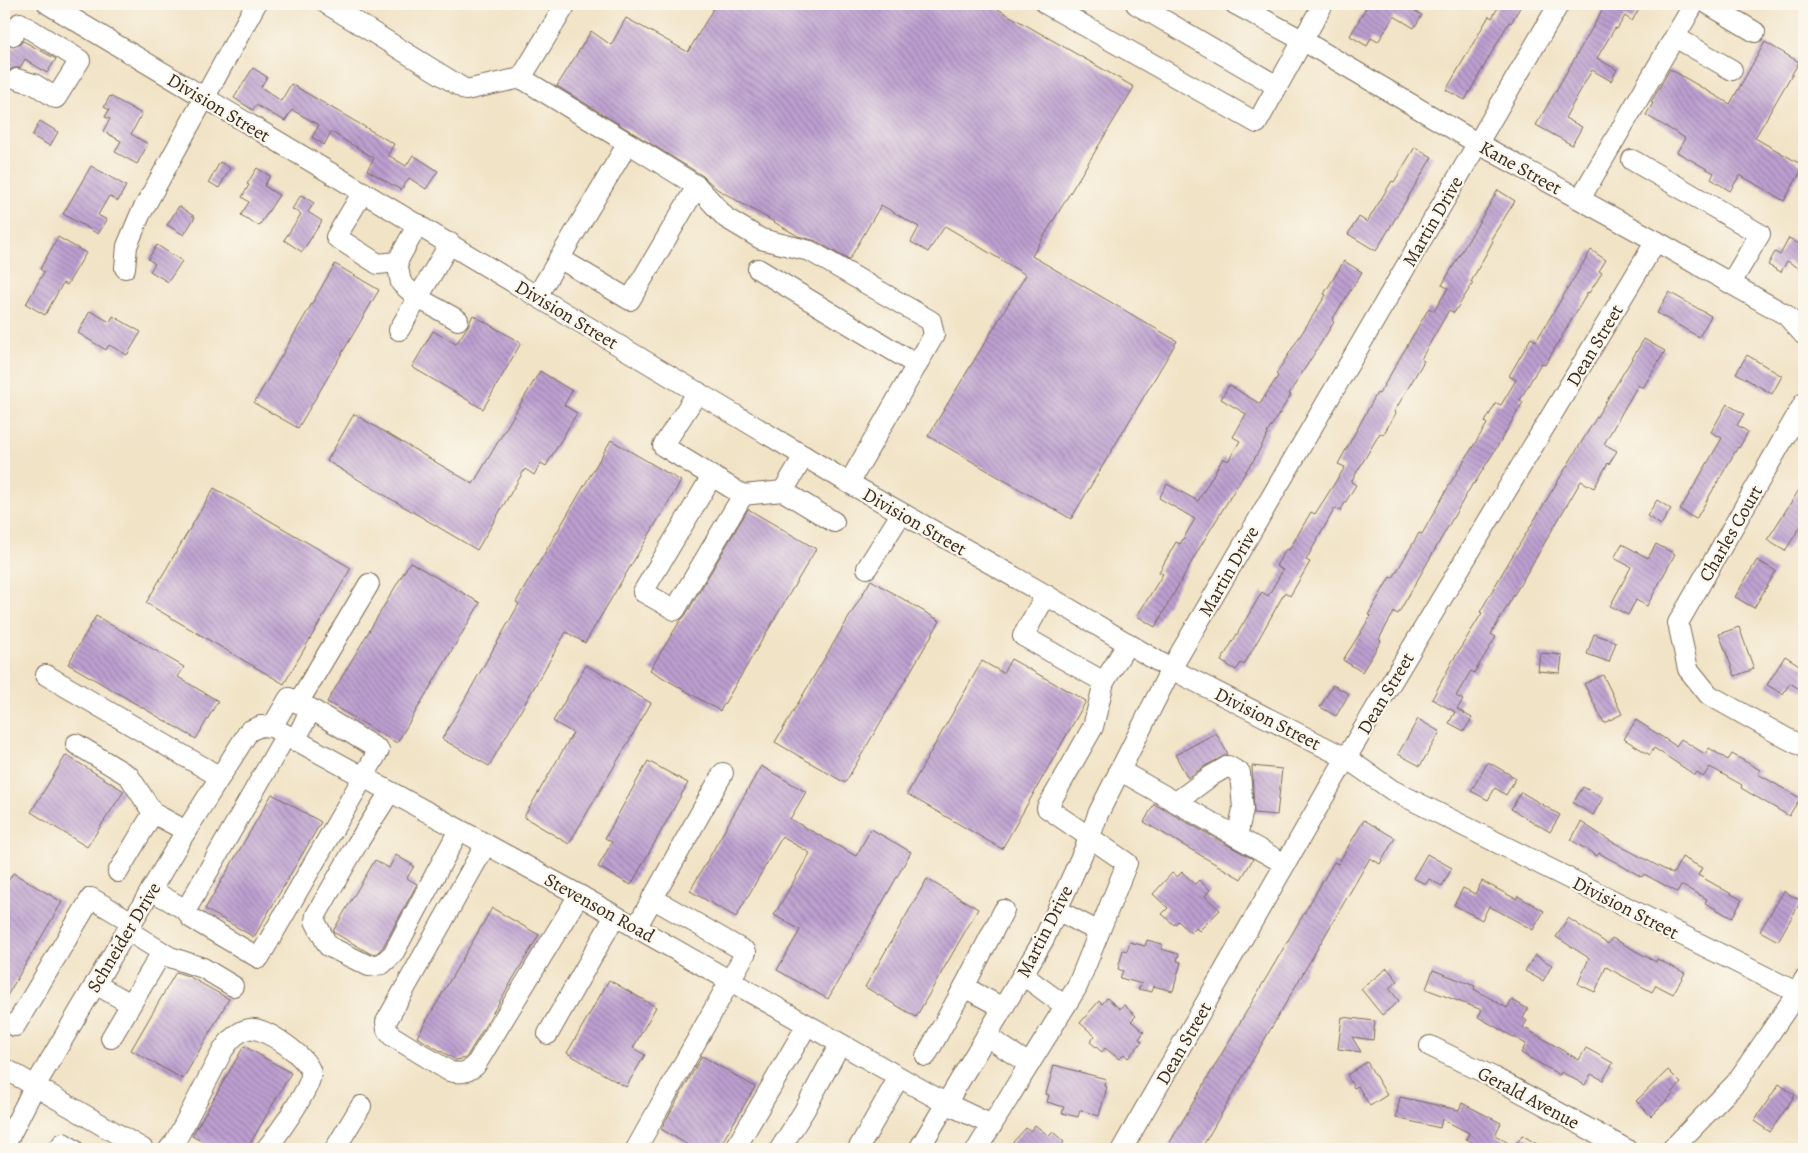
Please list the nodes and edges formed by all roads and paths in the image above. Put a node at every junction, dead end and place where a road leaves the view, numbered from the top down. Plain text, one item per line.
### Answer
1 (48, 4) edge
2 (256, 4) edge
3 (327, 4) edge
4 (566, 4) edge
5 (1046, 4) edge
6 (1136, 4) edge
7 (1234, 4) edge
8 (1323, 4) edge
9 (1559, 4) edge
10 (1694, 4) edge
11 (1708, 4) edge
12 (1075, 11) edge
13 (73, 19) junction
14 (1755, 32) dead end
15 (13, 35) dead end
16 (1675, 37) junction
17 (1302, 40) junction
18 (57, 46) junction
19 (1732, 70) dead end
20 (521, 78) junction
21 (18, 79) dead end
22 (1277, 86) junction
23 (203, 98) junction
24 (628, 143) junction
25 (1478, 143) junction
26 (1632, 160) dead end
27 (697, 186) junction
28 (363, 192) junction
29 (1580, 199) junction
30 (418, 224) junction
31 (1656, 241) junction
32 (450, 243) junction
33 (559, 258) junction
34 (397, 262) junction
35 (125, 268) dead end
36 (758, 269) dead end
37 (1731, 283) junction
38 (537, 296) junction
39 (418, 298) junction
40 (458, 320) dead end
41 (399, 330) dead end
42 (1804, 335) edge
43 (916, 365) junction
44 (698, 392) junction
45 (1804, 403) edge
46 (804, 456) junction
47 (712, 476) junction
48 (849, 483) junction
49 (783, 491) junction
50 (743, 495) junction
51 (901, 514) junction
52 (834, 522) dead end
53 (867, 568) dead end
54 (369, 584) dead end
55 (1046, 595) junction
56 (1128, 643) junction
57 (1171, 669) junction
58 (46, 675) dead end
59 (1104, 682) junction
60 (305, 706) junction
61 (284, 734) junction
62 (76, 744) dead end
63 (1804, 747) edge
64 (1346, 758) junction
65 (1119, 770) junction
66 (723, 773) dead end
67 (220, 777) junction
68 (363, 778) junction
69 (390, 792) junction
70 (1176, 802) junction
71 (153, 813) junction
72 (459, 830) junction
73 (186, 831) junction
74 (1090, 837) junction
75 (1237, 837) junction
76 (486, 844) junction
77 (1285, 864) junction
78 (118, 872) dead end
79 (151, 890) junction
80 (579, 895) junction
81 (652, 898) junction
82 (186, 910) junction
83 (1004, 910) dead end
84 (1057, 910) junction
85 (615, 916) junction
86 (687, 918) junction
87 (129, 926) junction
88 (636, 928) junction
89 (1099, 932) junction
90 (672, 948) junction
91 (162, 952) junction
92 (1023, 975) junction
93 (730, 981) junction
94 (95, 984) junction
95 (233, 986) dead end
96 (964, 987) junction
97 (1802, 990) edge
98 (131, 1004) junction
99 (1065, 1006) junction
100 (1003, 1008) junction
101 (807, 1025) junction
102 (15, 1026) dead end
103 (548, 1034) dead end
104 (986, 1036) junction
105 (111, 1038) dead end
106 (840, 1044) junction
107 (1430, 1046) dead end
108 (926, 1056) dead end
109 (1029, 1064) junction
110 (4, 1068) edge
111 (899, 1077) junction
112 (35, 1086) junction
113 (945, 1103) junction
114 (361, 1106) dead end
115 (992, 1125) junction
116 (4, 1147) edge
117 (58, 1149) edge
118 (73, 1149) edge
119 (143, 1149) edge
120 (169, 1149) edge
121 (266, 1149) edge
122 (335, 1149) edge
123 (636, 1149) edge
124 (735, 1149) edge
125 (780, 1149) edge
126 (858, 1149) edge
127 (919, 1149) edge
128 (977, 1149) edge
129 (1122, 1149) edge
130 (1626, 1149) edge
131 (1672, 1149) edge

1 - 13 street, Division Street
2 - 23 street
3 - 20 street
4 - 20 street
5 - 12 street
6 - 22 street
7 - 17 street, Kane Street
8 - 17 street
9 - 25 street, Martin Drive
10 - 16 street
11 - 14 street
12 - 22 street
13 - 18 street
13 - 23 street, Division Street
15 - 18 street
16 - 19 street
16 - 29 street
17 - 22 street
17 - 25 street, Kane Street
18 - 21 street
20 - 24 street
23 - 28 street, Division Street
23 - 35 street
24 - 27 street
24 - 33 street
25 - 29 street, Kane Street
25 - 57 street, Martin Drive
26 - 37 street
27 - 33 street
27 - 43 street
28 - 30 street, Division Street
28 - 34 street
29 - 31 street, Kane Street
30 - 32 street, Division Street
30 - 34 street
31 - 37 street, Kane Street
31 - 64 street, Dean Street
32 - 38 street, Division Street
32 - 39 street
33 - 38 street
34 - 39 street
36 - 43 street
37 - 42 street, Kane Street
38 - 44 street, Division Street
39 - 40 street
39 - 41 street
43 - 48 street
44 - 46 street, Division Street
44 - 47 street
45 - 63 street, Charles Court
46 - 48 street, Division Street
46 - 49 street
47 - 50 street
47 - 50 street
48 - 51 street, Division Street
49 - 50 street
49 - 52 street
51 - 53 street
51 - 55 street, Division Street
54 - 60 street
55 - 56 street, Division Street
55 - 59 street
56 - 57 street, Division Street
56 - 59 street
57 - 64 street, Division Street
57 - 65 street, Martin Drive
58 - 67 street
59 - 74 street
60 - 61 street
60 - 61 street
60 - 68 street
61 - 67 street, Schneider Drive
61 - 68 street, Stevenson Road
61 - 82 street
62 - 71 street
64 - 77 street, Dean Street
64 - 97 street, Division Street
65 - 70 street
65 - 74 street, Martin Drive
66 - 81 street
67 - 73 street, Schneider Drive
68 - 69 street, Stevenson Road
68 - 82 street
69 - 72 street, Stevenson Road
69 - 72 street
70 - 75 street
70 - 75 street
71 - 73 street
71 - 78 street
72 - 76 street, Stevenson Road
73 - 79 street, Schneider Drive
74 - 84 street, Martin Drive
74 - 89 street
75 - 77 street
76 - 80 street, Stevenson Road
76 - 80 street
77 - 129 street, Dean Street
79 - 82 street
79 - 87 street, Schneider Drive
80 - 85 street, Stevenson Road
81 - 86 street
81 - 88 street
83 - 96 street
84 - 89 street
84 - 92 street, Martin Drive
85 - 88 street, Stevenson Road
85 - 103 street
86 - 90 street
86 - 93 street
87 - 91 street
87 - 94 street, Schneider Drive
87 - 102 street
88 - 90 street, Stevenson Road
89 - 99 street
90 - 93 street, Stevenson Road
91 - 95 street
91 - 98 street
92 - 99 street
92 - 100 street, Martin Drive
93 - 101 street, Stevenson Road
93 - 123 street
94 - 98 street
94 - 112 street, Schneider Drive
96 - 100 street
96 - 108 street
97 - 131 street
98 - 105 street
99 - 109 street
100 - 104 street, Martin Drive
101 - 106 street, Stevenson Road
101 - 124 street
104 - 109 street
104 - 113 street, Martin Drive
106 - 111 street, Stevenson Road
106 - 125 street
107 - 130 street, Gerald Avenue
109 - 115 street
110 - 112 street
111 - 113 street, Stevenson Road
111 - 126 street
112 - 116 street, Schneider Drive
112 - 119 street
113 - 115 street, Stevenson Road
113 - 127 street, Martin Drive
114 - 122 street
115 - 128 street
117 - 118 street
120 - 121 street

